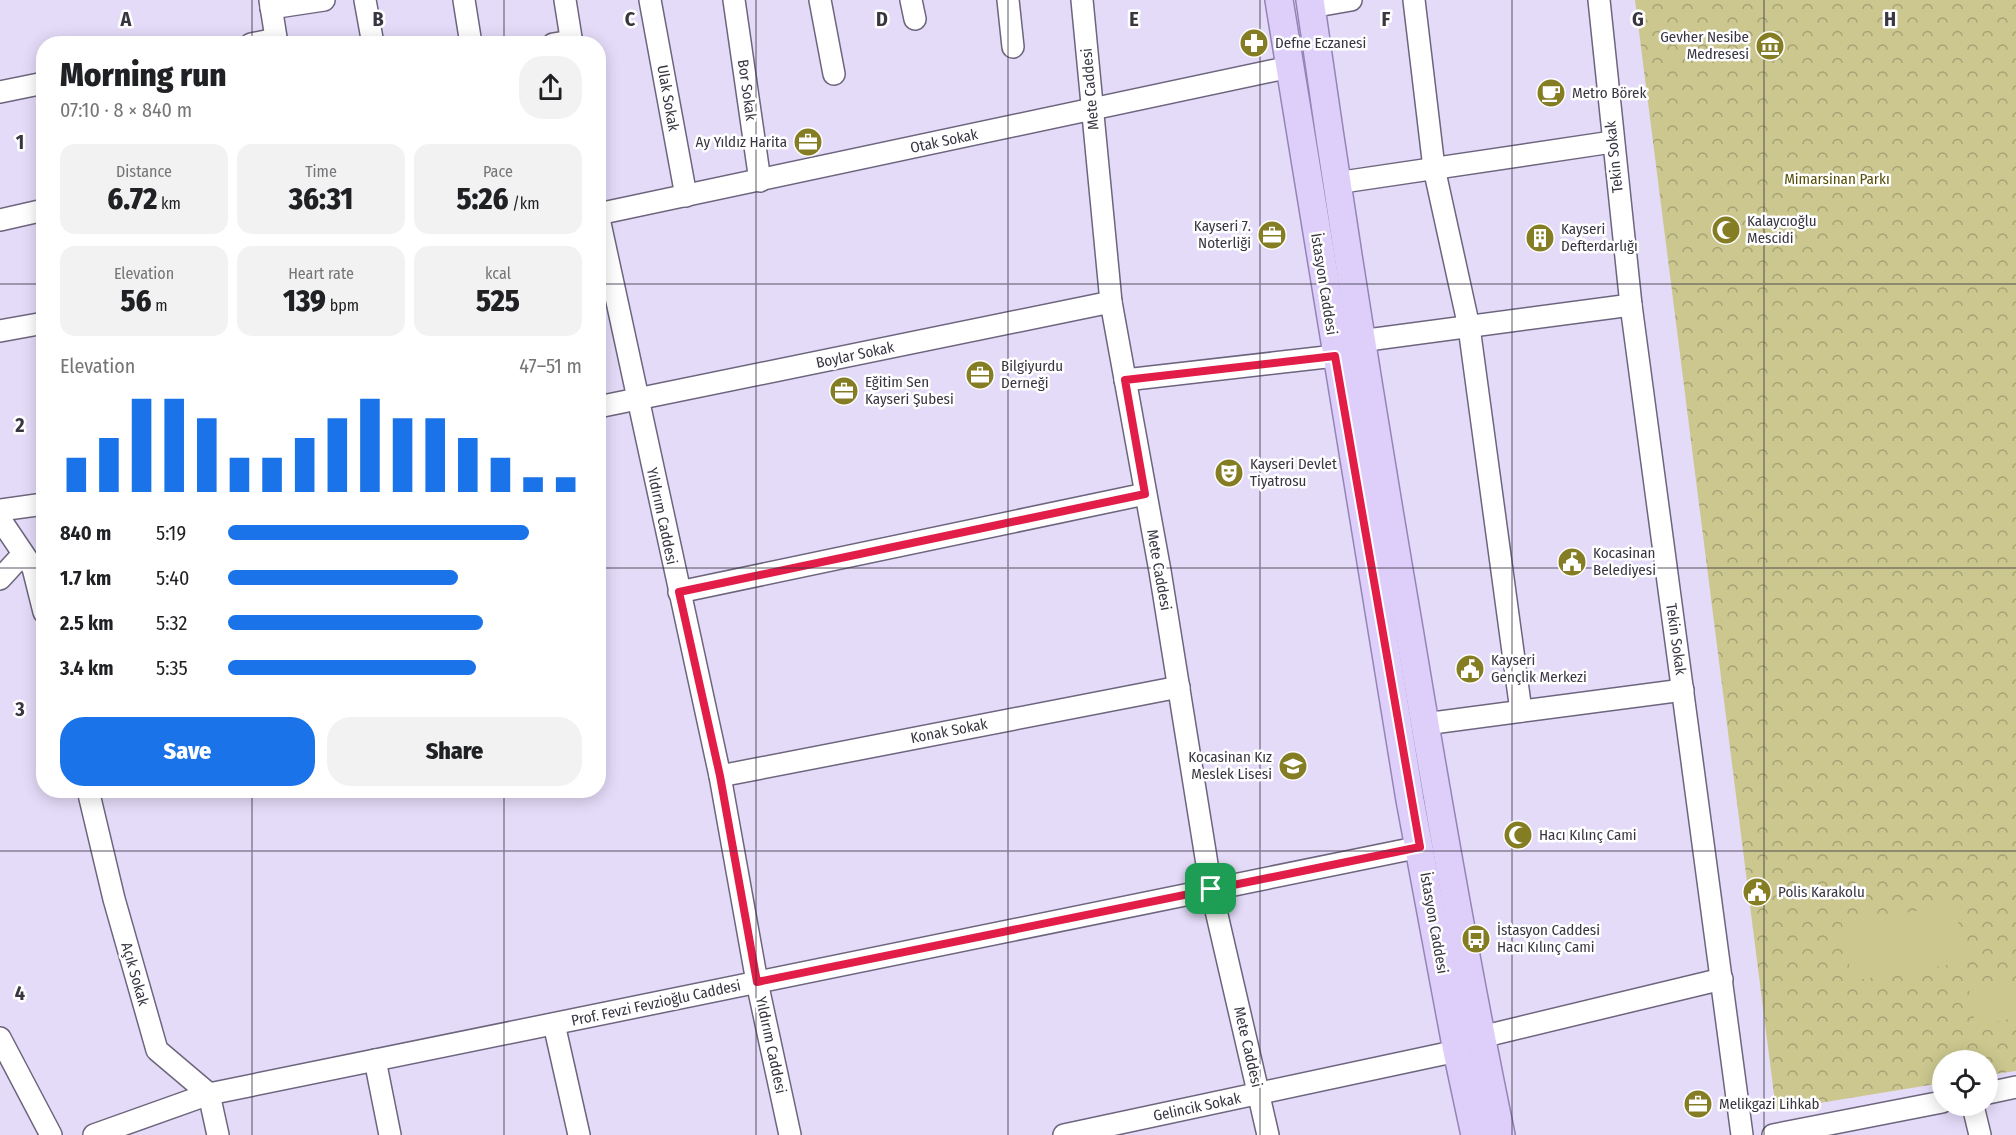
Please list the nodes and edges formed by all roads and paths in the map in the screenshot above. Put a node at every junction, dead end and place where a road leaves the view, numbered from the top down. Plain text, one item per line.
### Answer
1 (324, 0) edge
2 (365, 0) edge
3 (464, 0) edge
4 (565, 0) edge
5 (650, 0) edge
6 (734, 0) edge
7 (820, 0) edge
8 (1008, 0) edge
9 (1082, 0) edge
10 (1279, 0) edge
11 (1351, 0) edge
12 (1414, 0) edge
13 (1599, 0) edge
14 (271, 4) edge
15 (1310, 4) edge
16 (276, 36) edge
17 (372, 36) edge
18 (470, 36) edge
19 (566, 36) edge
20 (1013, 47) dead end
21 (1290, 67) junction
22 (834, 74) dead end
23 (36, 85) edge
24 (0, 92) edge
25 (1092, 110) junction
26 (1612, 142) junction
27 (1434, 168) junction
28 (760, 181) junction
29 (1336, 183) junction
30 (686, 196) junction
31 (36, 212) edge
32 (606, 212) edge
33 (0, 220) edge
34 (606, 252) edge
35 (1111, 302) junction
36 (1631, 305) junction
37 (36, 324) edge
38 (1469, 327) junction
39 (0, 331) edge
40 (1360, 341) junction
41 (1335, 356) junction
42 (1125, 380) junction
43 (637, 400) junction
44 (606, 406) edge
45 (1145, 494) junction
46 (36, 505) edge
47 (0, 510) edge
48 (0, 519) edge
49 (23, 554) junction
50 (0, 579) edge
51 (36, 580) edge
52 (679, 592) junction
53 (1179, 687) junction
54 (1683, 690) junction
55 (1521, 711) junction
56 (1425, 724) junction
57 (720, 776) junction
58 (89, 798) edge
59 (1420, 847) junction
60 (1211, 889) junction
61 (1722, 979) junction
62 (757, 982) junction
63 (554, 1024) junction
64 (1480, 1037) junction
65 (0, 1038) edge
66 (1456, 1051) junction
67 (375, 1060) junction
68 (2016, 1087) edge
69 (1998, 1091) edge
70 (209, 1094) junction
71 (1259, 1094) junction
72 (1932, 1104) edge
73 (1975, 1116) edge
74 (51, 1135) edge
75 (94, 1135) edge
76 (218, 1135) edge
77 (390, 1135) edge
78 (579, 1135) edge
79 (790, 1135) edge
80 (1064, 1135) edge
81 (1268, 1135) edge
82 (1475, 1135) edge
83 (1501, 1135) edge
84 (1742, 1135) edge
85 (1773, 1135) edge
86 (1980, 1135) edge

1 - 14 street
2 - 17 street
3 - 18 street
4 - 19 street
5 - 30 street, Ulak Sokak
6 - 28 street, Bor Sokak
7 - 22 street
8 - 20 street
9 - 25 street, Mete Caddesi
10 - 21 main road, İstasyon Caddesi
11 - 15 street
12 - 27 street
13 - 26 street, Tekin Sokak
14 - 16 street
15 - 29 main road, İstasyon Caddesi
21 - 25 street, Otak Sokak
21 - 41 main road, İstasyon Caddesi
23 - 24 street
25 - 28 street, Otak Sokak
25 - 35 street, Mete Caddesi
26 - 27 street
26 - 36 street, Tekin Sokak
27 - 29 street
27 - 38 street
28 - 30 street, Otak Sokak
29 - 40 main road, İstasyon Caddesi
30 - 32 street, Otak Sokak
31 - 33 street
34 - 43 street, Yıldırım Caddesi
35 - 42 street, Mete Caddesi
35 - 43 street, Boylar Sokak
36 - 38 street
36 - 54 street, Tekin Sokak
37 - 39 street
38 - 40 street
38 - 55 street
40 - 56 main road, İstasyon Caddesi
41 - 42 street
41 - 59 main road, İstasyon Caddesi
42 - 45 street, Mete Caddesi
43 - 44 street, Boylar Sokak
43 - 52 street, Yıldırım Caddesi
45 - 52 street
45 - 53 street, Mete Caddesi
46 - 47 street
48 - 49 street
49 - 50 street
49 - 51 street
52 - 57 street, Yıldırım Caddesi
53 - 57 street, Konak Sokak
53 - 60 street, Mete Caddesi
54 - 55 street
54 - 61 street, Tekin Sokak
55 - 56 street
56 - 64 main road, İstasyon Caddesi
57 - 62 street, Yıldırım Caddesi
58 - 70 street, Açık Sokak
59 - 60 street, Prof. Fevzi Fevzioğlu Caddesi
59 - 66 main road, İstasyon Caddesi
60 - 62 street, Prof. Fevzi Fevzioğlu Caddesi
60 - 71 street, Mete Caddesi
61 - 64 street
61 - 84 street, Tekin Sokak
62 - 63 street, Prof. Fevzi Fevzioğlu Caddesi
62 - 79 street, Yıldırım Caddesi
63 - 67 street, Prof. Fevzi Fevzioğlu Caddesi
63 - 78 street
64 - 83 main road, İstasyon Caddesi
65 - 74 street
66 - 71 street, Gelincik Sokak
66 - 82 main road, İstasyon Caddesi
67 - 70 street, Prof. Fevzi Fevzioğlu Caddesi
67 - 77 street
68 - 69 street
70 - 75 street, Prof. Fevzi Fevzioğlu Caddesi
70 - 76 street
71 - 80 street, Gelincik Sokak
71 - 81 street, Mete Caddesi
72 - 85 street
73 - 86 street

